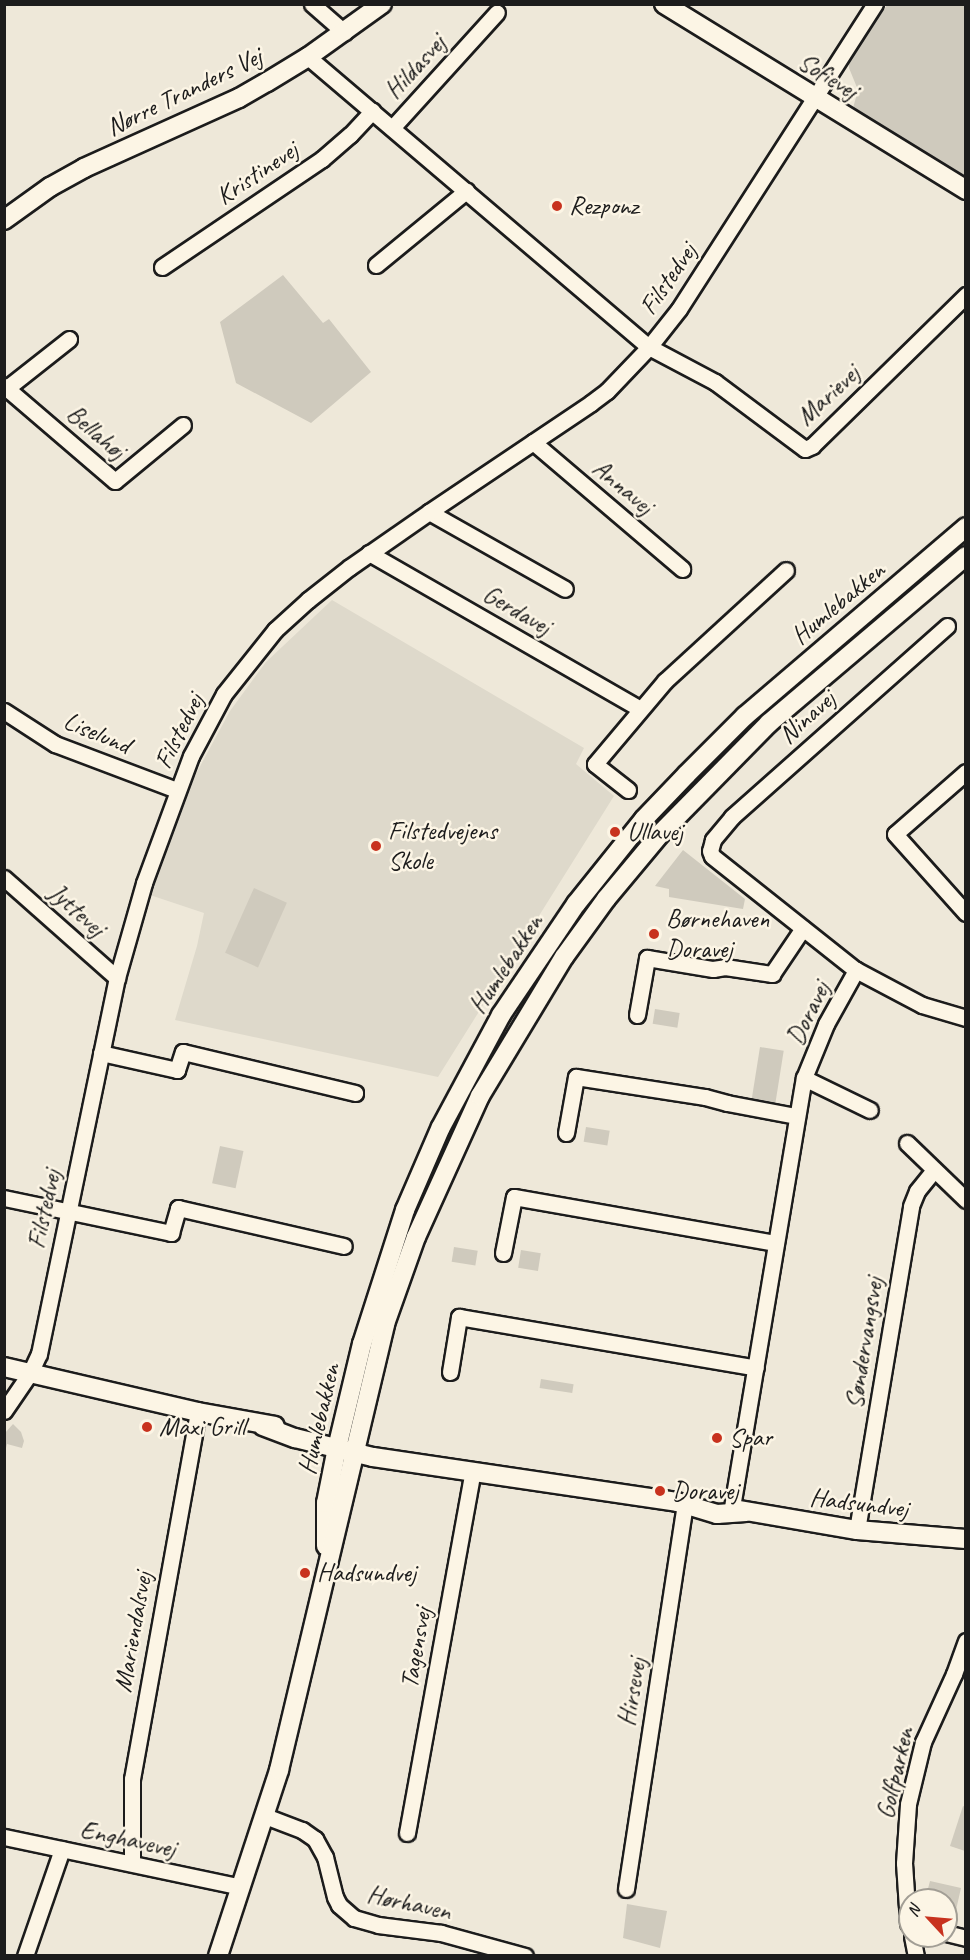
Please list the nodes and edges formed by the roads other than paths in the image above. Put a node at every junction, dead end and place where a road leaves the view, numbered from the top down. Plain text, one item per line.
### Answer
1 (312, 4) edge
2 (382, 4) edge
3 (664, 4) edge
4 (875, 4) edge
5 (497, 12) dead end
6 (344, 32) junction
7 (308, 57) junction
8 (814, 98) junction
9 (372, 111) junction
10 (392, 128) junction
11 (466, 190) junction
12 (966, 190) edge
13 (4, 220) edge
14 (376, 265) dead end
15 (162, 267) dead end
16 (966, 296) edge
17 (69, 339) dead end
18 (649, 347) junction
19 (6, 387) edge
20 (183, 424) dead end
21 (533, 442) junction
22 (429, 512) junction
23 (966, 527) edge
24 (369, 554) junction
25 (966, 556) edge
26 (682, 568) dead end
27 (786, 570) dead end
28 (565, 589) dead end
29 (947, 626) dead end
30 (640, 709) junction
31 (4, 711) edge
32 (966, 772) edge
33 (177, 790) junction
34 (628, 790) dead end
35 (4, 878) edge
36 (966, 913) edge
37 (803, 928) junction
38 (856, 970) junction
39 (117, 978) junction
40 (637, 1015) dead end
41 (966, 1018) edge
42 (101, 1053) junction
43 (804, 1078) junction
44 (355, 1093) dead end
45 (870, 1110) dead end
46 (796, 1116) junction
47 (566, 1133) dead end
48 (907, 1143) dead end
49 (934, 1170) junction
50 (4, 1198) edge
51 (966, 1200) edge
52 (68, 1212) junction
53 (776, 1243) junction
54 (344, 1245) dead end
55 (503, 1253) dead end
56 (4, 1367) edge
57 (756, 1368) junction
58 (450, 1372) dead end
59 (30, 1373) junction
60 (4, 1411) edge
61 (198, 1412) junction
62 (347, 1444) junction
63 (473, 1471) junction
64 (682, 1503) junction
65 (736, 1511) junction
66 (857, 1530) junction
67 (966, 1539) edge
68 (966, 1641) edge
69 (265, 1816) junction
70 (407, 1833) dead end
71 (4, 1837) edge
72 (62, 1850) junction
73 (132, 1863) junction
74 (242, 1887) junction
75 (906, 1888) edge
76 (626, 1890) dead end
77 (25, 1956) edge
78 (218, 1956) edge
79 (525, 1956) edge

1 - 6 street
2 - 6 street, Nørre Tranders Vej
3 - 8 street, Sofievej
4 - 8 street, Filstedvej
5 - 10 street, Hildasvej
6 - 7 street, Nørre Tranders Vej
7 - 9 street
7 - 13 street, Nørre Tranders Vej
8 - 12 street, Sofievej
8 - 18 street, Filstedvej
9 - 10 street
9 - 15 street, Kristinevej
10 - 11 street
11 - 14 street
11 - 18 street
16 - 18 street, Marievej
17 - 19 street, Bellahøj
18 - 21 street, Filstedvej
19 - 20 street, Bellahøj
21 - 22 street, Filstedvej
21 - 26 street, Annavej
22 - 24 street, Filstedvej
22 - 28 street
23 - 62 street, Humlebakken
24 - 30 street, Gerdavej
24 - 33 street, Filstedvej
25 - 62 street, Humlebakken
27 - 30 street
29 - 37 street, Ninavej
30 - 34 street
31 - 33 street, Liselund
32 - 36 street
33 - 39 street, Filstedvej
35 - 39 street, Jyttevej
37 - 38 street
37 - 40 street, Doravej
38 - 41 street
38 - 43 street, Doravej
39 - 42 street, Filstedvej
42 - 44 street
42 - 52 street, Filstedvej
43 - 45 street, Doravej
43 - 46 street, Doravej
46 - 47 street
46 - 53 street, Doravej
48 - 49 street
49 - 51 street
49 - 66 street, Søndervangsvej
50 - 52 street
52 - 54 street
52 - 59 street, Filstedvej
53 - 55 street
53 - 57 street, Doravej
56 - 59 street, Hadsundvej
57 - 58 street
57 - 65 street, Doravej
59 - 60 street, Filstedvej
59 - 61 street, Hadsundvej
61 - 62 street, Hadsundvej
61 - 73 street, Mariendalsvej
62 - 63 street, Hadsundvej
62 - 69 street, Humlebakken
63 - 64 street, Hadsundvej
63 - 70 street, Tagensvej
64 - 65 street, Hadsundvej
64 - 76 street, Hirsevej
65 - 66 street, Hadsundvej
66 - 67 street, Hadsundvej
68 - 75 street, Golfparken
69 - 74 street, Humlebakken
69 - 79 street, Hørhaven
71 - 72 street, Enghavevej
72 - 73 street, Enghavevej
72 - 77 street
73 - 74 street, Enghavevej
74 - 78 street, Humlebakken

